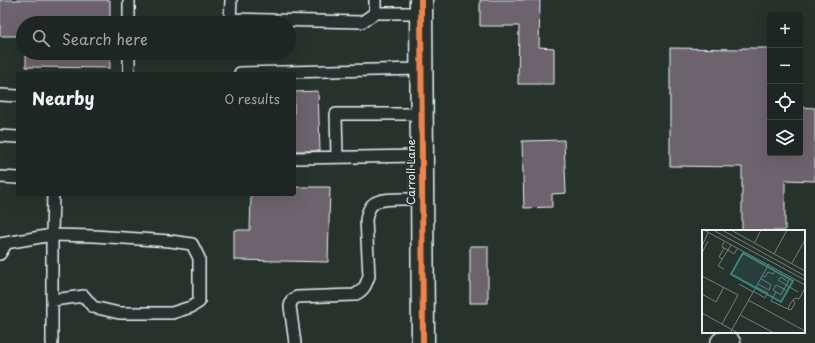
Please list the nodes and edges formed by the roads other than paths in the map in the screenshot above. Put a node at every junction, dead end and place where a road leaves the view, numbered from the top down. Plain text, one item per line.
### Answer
1 (129, 0) edge
2 (230, 0) edge
3 (375, 0) edge
4 (421, 6) edge
5 (375, 13) junction
6 (129, 16) edge
7 (230, 16) edge
8 (296, 20) edge
9 (129, 60) edge
10 (421, 69) junction
11 (129, 72) edge
12 (285, 72) edge
13 (0, 95) edge
14 (16, 96) edge
15 (421, 114) junction
16 (0, 136) edge
17 (16, 137) edge
18 (421, 156) junction
19 (336, 157) junction
20 (296, 158) edge
21 (0, 177) edge
22 (16, 178) edge
23 (53, 196) edge
24 (422, 200) junction
25 (52, 235) junction
26 (3, 244) edge
27 (0, 254) edge
28 (53, 300) junction
29 (52, 343) edge
30 (295, 343) edge
31 (423, 343) edge
32 (722, 343) edge
33 (729, 343) edge

1 - 6 lane
2 - 7 lane
3 - 5 lane
4 - 5 lane
4 - 10 street, Carroll Lane
5 - 8 lane
9 - 11 lane
10 - 12 lane
10 - 15 street, Carroll Lane
13 - 14 lane
15 - 18 street, Carroll Lane
15 - 19 lane
16 - 17 lane
18 - 19 lane
18 - 24 street, Carroll Lane
19 - 20 lane
21 - 22 lane
23 - 25 lane
24 - 30 lane
24 - 31 street, Carroll Lane
25 - 26 lane
25 - 28 lane
25 - 28 lane
26 - 27 lane
28 - 29 lane
32 - 33 street

